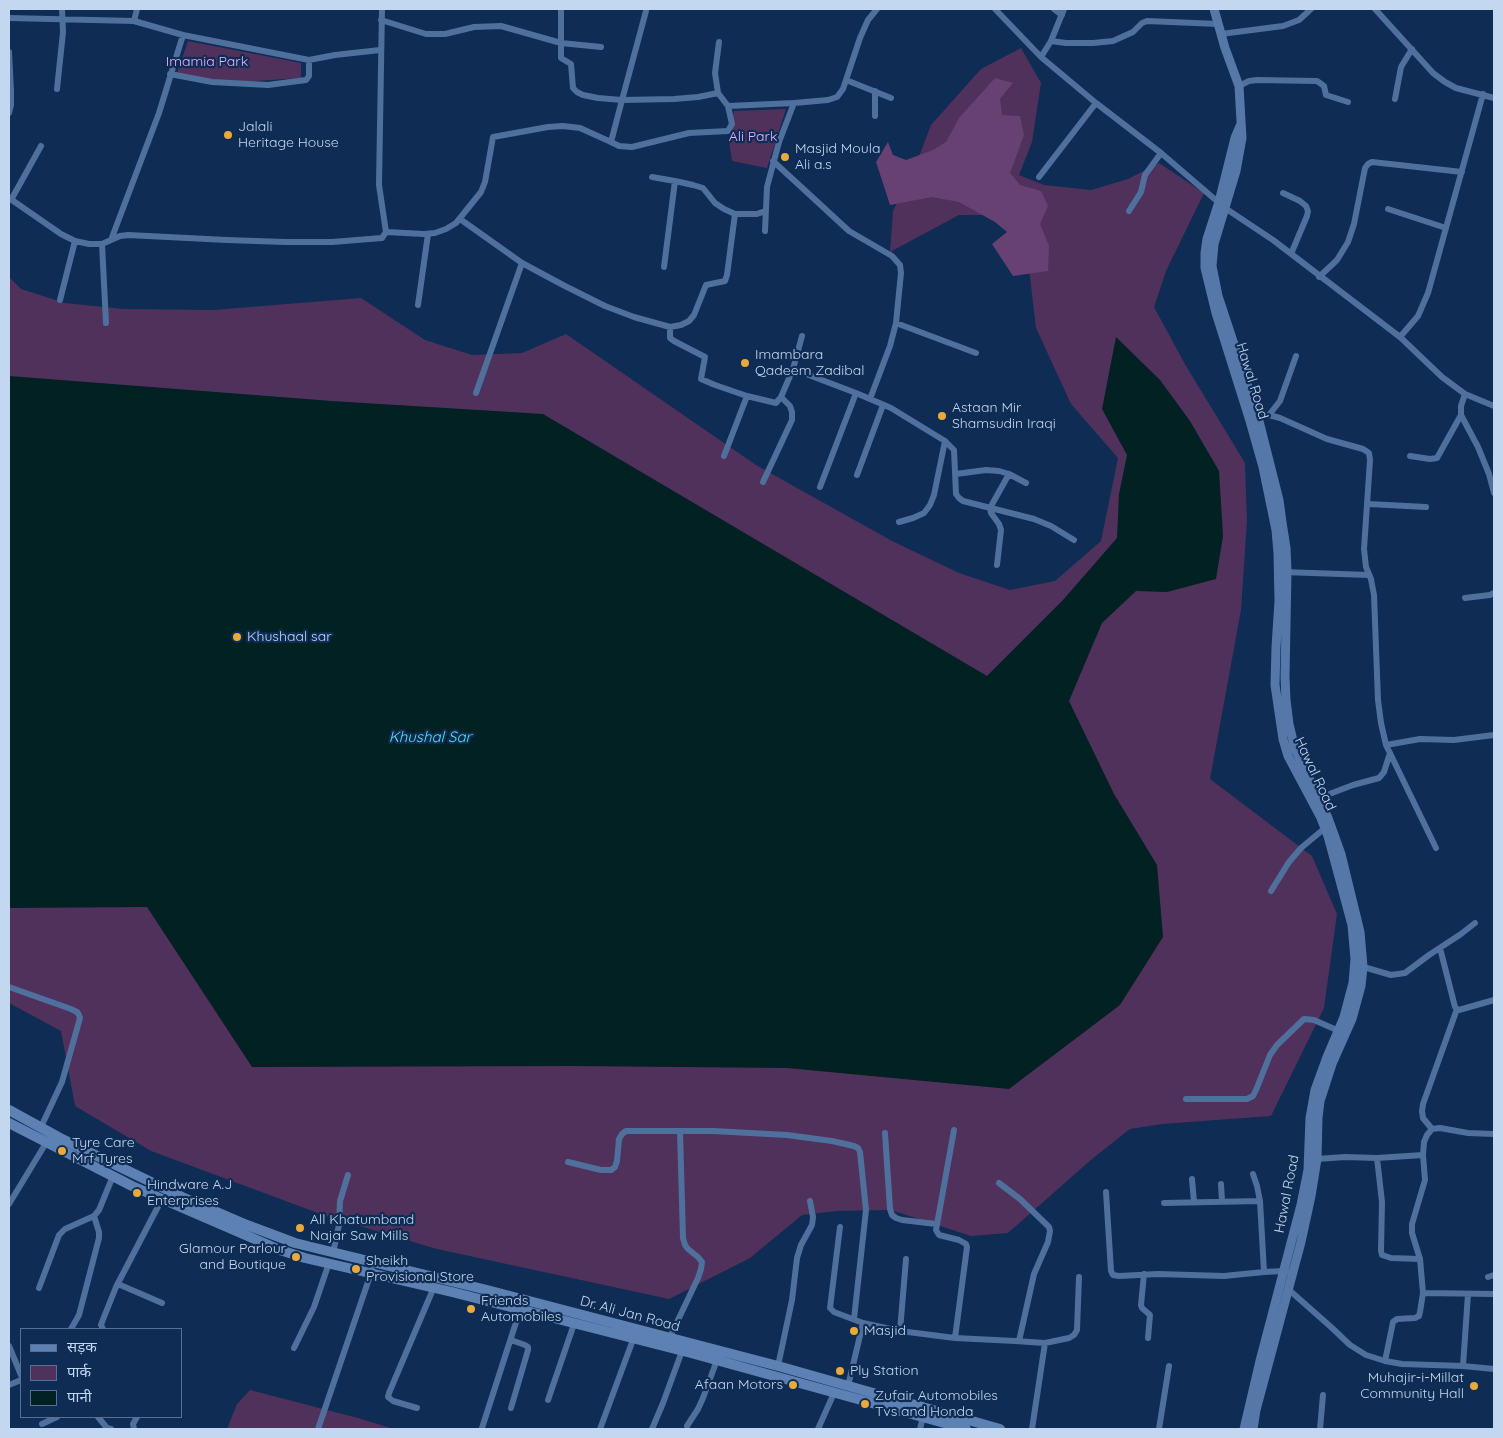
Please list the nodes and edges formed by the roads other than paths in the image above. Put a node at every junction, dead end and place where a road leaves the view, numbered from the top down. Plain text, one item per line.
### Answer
1 (62, 9) edge
2 (137, 9) edge
3 (382, 9) edge
4 (561, 9) edge
5 (877, 9) edge
6 (995, 9) edge
7 (1054, 9) edge
8 (1214, 9) edge
9 (1311, 9) edge
10 (1375, 9) edge
11 (646, 11) dead end
12 (1063, 12) edge
13 (9, 18) edge
14 (62, 18) junction
15 (381, 20) junction
16 (134, 21) junction
17 (1218, 24) junction
18 (1221, 34) junction
19 (183, 35) junction
20 (1051, 41) junction
21 (719, 42) dead end
22 (561, 43) junction
23 (600, 47) dead end
24 (1412, 48) junction
25 (380, 50) junction
26 (9, 52) edge
27 (1041, 57) junction
28 (309, 60) junction
29 (170, 74) junction
30 (846, 80) junction
31 (1239, 86) junction
32 (57, 89) dead end
33 (875, 91) junction
34 (718, 93) junction
35 (1483, 94) junction
36 (890, 98) dead end
37 (1494, 98) edge
38 (1395, 99) dead end
39 (622, 100) junction
40 (1348, 102) dead end
41 (794, 103) junction
42 (1096, 103) junction
43 (728, 106) junction
44 (9, 113) edge
45 (875, 116) dead end
46 (611, 142) junction
47 (41, 146) dead end
48 (1161, 153) junction
49 (773, 161) junction
50 (1462, 172) junction
51 (1039, 176) dead end
52 (652, 177) dead end
53 (675, 181) junction
54 (1283, 194) dead end
55 (10, 199) edge
56 (1222, 205) junction
57 (1388, 209) dead end
58 (765, 211) junction
59 (1129, 211) dead end
60 (735, 214) junction
61 (460, 219) junction
62 (1446, 228) junction
63 (765, 231) dead end
64 (386, 232) junction
65 (428, 234) junction
66 (112, 240) junction
67 (76, 241) junction
68 (102, 244) junction
69 (1290, 254) junction
70 (522, 263) junction
71 (664, 267) dead end
72 (1319, 277) junction
73 (60, 300) dead end
74 (418, 305) dead end
75 (106, 323) dead end
76 (896, 323) junction
77 (670, 327) junction
78 (802, 336) dead end
79 (1400, 337) junction
80 (976, 353) dead end
81 (1296, 356) dead end
82 (793, 368) junction
83 (476, 393) dead end
84 (856, 393) junction
85 (1465, 394) junction
86 (747, 396) junction
87 (781, 397) junction
88 (870, 399) junction
89 (883, 405) junction
90 (1494, 406) edge
91 (1269, 414) junction
92 (1461, 415) junction
93 (1254, 419) junction
94 (945, 441) junction
95 (724, 456) dead end
96 (1410, 456) dead end
97 (956, 474) junction
98 (1009, 474) junction
99 (858, 475) dead end
100 (763, 482) dead end
101 (1026, 482) dead end
102 (820, 487) dead end
103 (1494, 493) edge
104 (1368, 504) junction
105 (1426, 507) dead end
106 (990, 508) junction
107 (899, 522) dead end
108 (1074, 540) dead end
109 (997, 565) dead end
110 (1283, 572) junction
111 (1370, 575) junction
112 (1494, 593) edge
113 (1465, 598) dead end
114 (1494, 735) edge
115 (1386, 746) junction
116 (1390, 753) junction
117 (1319, 803) junction
118 (1325, 828) junction
119 (1436, 848) dead end
120 (1271, 891) dead end
121 (1475, 923) dead end
122 (1440, 948) junction
123 (1354, 964) junction
124 (1364, 967) junction
125 (9, 988) edge
126 (1494, 1000) edge
127 (1456, 1010) junction
128 (1339, 1031) junction
129 (1186, 1099) dead end
130 (9, 1110) edge
131 (9, 1123) edge
132 (40, 1128) junction
133 (1432, 1129) junction
134 (680, 1130) junction
135 (954, 1130) dead end
136 (885, 1133) dead end
137 (1494, 1134) edge
138 (46, 1143) junction
139 (1423, 1155) junction
140 (1377, 1158) junction
141 (1317, 1159) junction
142 (568, 1162) dead end
143 (1253, 1174) dead end
144 (348, 1175) dead end
145 (113, 1176) junction
146 (1192, 1179) dead end
147 (999, 1183) dead end
148 (1221, 1184) dead end
149 (1106, 1192) dead end
150 (162, 1199) junction
151 (810, 1201) dead end
152 (1222, 1201) junction
153 (1260, 1201) junction
154 (180, 1202) junction
155 (1164, 1202) dead end
156 (1194, 1202) junction
157 (9, 1204) edge
158 (94, 1216) junction
159 (936, 1224) junction
160 (840, 1228) dead end
161 (295, 1242) junction
162 (333, 1253) junction
163 (292, 1254) junction
164 (906, 1259) dead end
165 (1420, 1260) junction
166 (374, 1262) junction
167 (329, 1263) junction
168 (1264, 1272) junction
169 (1288, 1272) junction
170 (371, 1273) junction
171 (1144, 1274) junction
172 (1080, 1277) dead end
173 (118, 1284) junction
174 (434, 1287) junction
175 (453, 1287) junction
176 (39, 1288) dead end
177 (1288, 1289) junction
178 (1423, 1293) junction
179 (1468, 1294) junction
180 (1494, 1294) edge
181 (162, 1303) dead end
182 (520, 1310) junction
183 (854, 1319) junction
184 (863, 1323) junction
185 (574, 1324) junction
186 (72, 1328) edge
187 (102, 1328) edge
188 (900, 1331) junction
189 (634, 1334) junction
190 (955, 1338) junction
191 (1148, 1338) dead end
192 (669, 1339) junction
193 (511, 1340) junction
194 (1019, 1341) junction
195 (1044, 1342) junction
196 (9, 1346) edge
197 (294, 1348) dead end
198 (689, 1350) junction
199 (717, 1360) junction
200 (1385, 1361) junction
201 (778, 1366) junction
202 (1169, 1366) dead end
203 (1463, 1366) junction
204 (1494, 1369) edge
205 (20, 1372) edge
206 (848, 1386) junction
207 (834, 1393) junction
208 (1323, 1396) dead end
209 (548, 1400) dead end
210 (417, 1408) dead end
211 (511, 1408) dead end
212 (923, 1417) junction
213 (55, 1418) edge
214 (99, 1418) edge
215 (42, 1424) dead end
216 (687, 1426) dead end
217 (482, 1428) edge
218 (111, 1429) edge
219 (318, 1429) edge
220 (600, 1429) edge
221 (652, 1429) edge
222 (818, 1429) edge
223 (920, 1429) edge
224 (966, 1429) edge
225 (1000, 1429) edge
226 (1032, 1429) edge
227 (1159, 1429) edge
228 (1244, 1429) edge
229 (1253, 1429) edge
230 (1320, 1429) edge

1 - 14 street
2 - 16 street
3 - 15 street
4 - 22 street
5 - 30 street
6 - 27 street
7 - 12 street
8 - 17 main road, Hawal Road
9 - 18 street
10 - 24 street
11 - 39 street
12 - 20 street
13 - 14 street
14 - 16 street
14 - 32 street
15 - 22 street
15 - 25 street
16 - 19 street
17 - 18 main road, Hawal Road
17 - 20 street
18 - 31 main road, Hawal Road
19 - 28 street
19 - 29 street
20 - 27 street
21 - 34 street
22 - 23 street
22 - 39 street
24 - 35 street
24 - 38 street
25 - 28 street
25 - 64 street
26 - 44 street
27 - 42 street
28 - 29 street
29 - 66 street
30 - 33 street
30 - 41 street
31 - 40 street
31 - 56 main road, Hawal Road
33 - 36 street
33 - 45 street
34 - 39 street
34 - 43 street
35 - 37 street
35 - 50 street
39 - 46 street
41 - 43 street
41 - 49 street
42 - 48 street
42 - 51 street
43 - 46 street
46 - 61 street
47 - 55 street
48 - 56 street
48 - 59 street
49 - 58 street
49 - 76 street
50 - 62 street
50 - 72 street
52 - 53 street
53 - 60 street
53 - 71 street
54 - 69 street
55 - 67 street
56 - 69 street
56 - 93 main road, Hawal Road
57 - 62 street
58 - 60 street
58 - 63 street
60 - 77 street
61 - 65 street
61 - 70 street
62 - 79 street
64 - 65 street
64 - 66 street
65 - 74 street
66 - 68 street
67 - 68 street
67 - 73 street
68 - 75 street
69 - 72 street
70 - 77 street
70 - 83 street
72 - 79 street
76 - 80 street
76 - 88 street
77 - 86 street
78 - 82 street
79 - 85 street
81 - 91 street
82 - 84 street
82 - 87 street
84 - 88 street
84 - 102 street
85 - 90 street
85 - 92 street
86 - 87 street
86 - 95 street
87 - 100 street
88 - 89 street
89 - 94 street
89 - 99 street
91 - 93 street
91 - 104 street
92 - 96 street
92 - 103 street
93 - 110 main road, Hawal Road
94 - 97 street
94 - 107 street
97 - 98 street
97 - 106 street
98 - 101 street
98 - 106 street
104 - 105 street
104 - 111 street
106 - 108 street
106 - 109 street
110 - 111 street
110 - 117 main road, Hawal Road
111 - 115 street
112 - 113 street
114 - 115 street
115 - 116 street
116 - 117 street
116 - 119 street
117 - 118 main road, Hawal Road
117 - 124 main road, Hawal Road
118 - 120 street
118 - 123 main road, Hawal Road
121 - 122 street
122 - 124 street
122 - 127 street
123 - 124 street
123 - 128 main road, Hawal Road
124 - 141 main road, Hawal Road
125 - 132 street
126 - 127 street
127 - 133 street
128 - 129 street
128 - 169 main road, Hawal Road
130 - 132 main road, Dr. Ali Jan Road
131 - 138 main road, Dr. Ali Jan Road
132 - 154 main road, Dr. Ali Jan Road
133 - 137 street
133 - 139 street
134 - 142 street
134 - 183 street
134 - 192 street
135 - 159 street
136 - 159 street
138 - 145 main road, Dr. Ali Jan Road
138 - 157 street
139 - 140 street
139 - 165 street
140 - 141 street
140 - 165 street
141 - 169 main road, Hawal Road
143 - 153 street
144 - 162 street
145 - 150 main road, Dr. Ali Jan Road
145 - 158 street
146 - 156 street
147 - 194 street
148 - 152 street
149 - 171 street
150 - 154 main road, Dr. Ali Jan Road
150 - 173 street
151 - 201 street
152 - 153 street
152 - 156 street
153 - 168 street
154 - 161 main road, Dr. Ali Jan Road
154 - 163 main road, Dr. Ali Jan Road
155 - 156 street
158 - 176 street
158 - 186 street
159 - 190 street
160 - 183 street
161 - 162 main road, Dr. Ali Jan Road
161 - 163 main road
162 - 166 main road, Dr. Ali Jan Road
163 - 167 main road, Dr. Ali Jan Road
164 - 188 street
165 - 178 street
166 - 170 street
166 - 175 main road, Dr. Ali Jan Road
167 - 170 main road, Dr. Ali Jan Road
167 - 197 street
168 - 169 street
168 - 171 street
169 - 177 main road, Hawal Road
169 - 228 main road, Hawal Road
170 - 174 main road, Dr. Ali Jan Road
170 - 219 street
171 - 191 street
172 - 195 street
173 - 181 street
173 - 187 street
174 - 175 main road, Dr. Ali Jan Road
174 - 210 street
175 - 182 main road, Dr. Ali Jan Road
175 - 189 main road, Dr. Ali Jan Road
177 - 200 street
177 - 229 main road, Hawal Road
178 - 179 street
178 - 200 street
179 - 180 street
179 - 203 street
182 - 185 main road, Dr. Ali Jan Road
182 - 193 street
183 - 184 street
184 - 188 street
184 - 206 street
185 - 189 main road, Dr. Ali Jan Road
185 - 209 street
188 - 190 street
189 - 192 main road, Dr. Ali Jan Road
189 - 198 main road, Dr. Ali Jan Road
189 - 220 street
190 - 194 street
192 - 198 main road, Dr. Ali Jan Road
193 - 211 street
193 - 217 street
194 - 195 street
195 - 226 street
196 - 205 street
198 - 199 main road, Dr. Ali Jan Road
198 - 201 main road, Dr. Ali Jan Road
198 - 221 street
199 - 207 main road, Dr. Ali Jan Road
199 - 216 street
200 - 203 street
201 - 206 main road, Dr. Ali Jan Road
202 - 227 street
203 - 204 street
206 - 225 main road, Dr. Ali Jan Road
207 - 212 main road, Dr. Ali Jan Road
207 - 222 street
208 - 230 street
212 - 223 street
212 - 224 main road, Dr. Ali Jan Road
213 - 215 street
214 - 218 street

